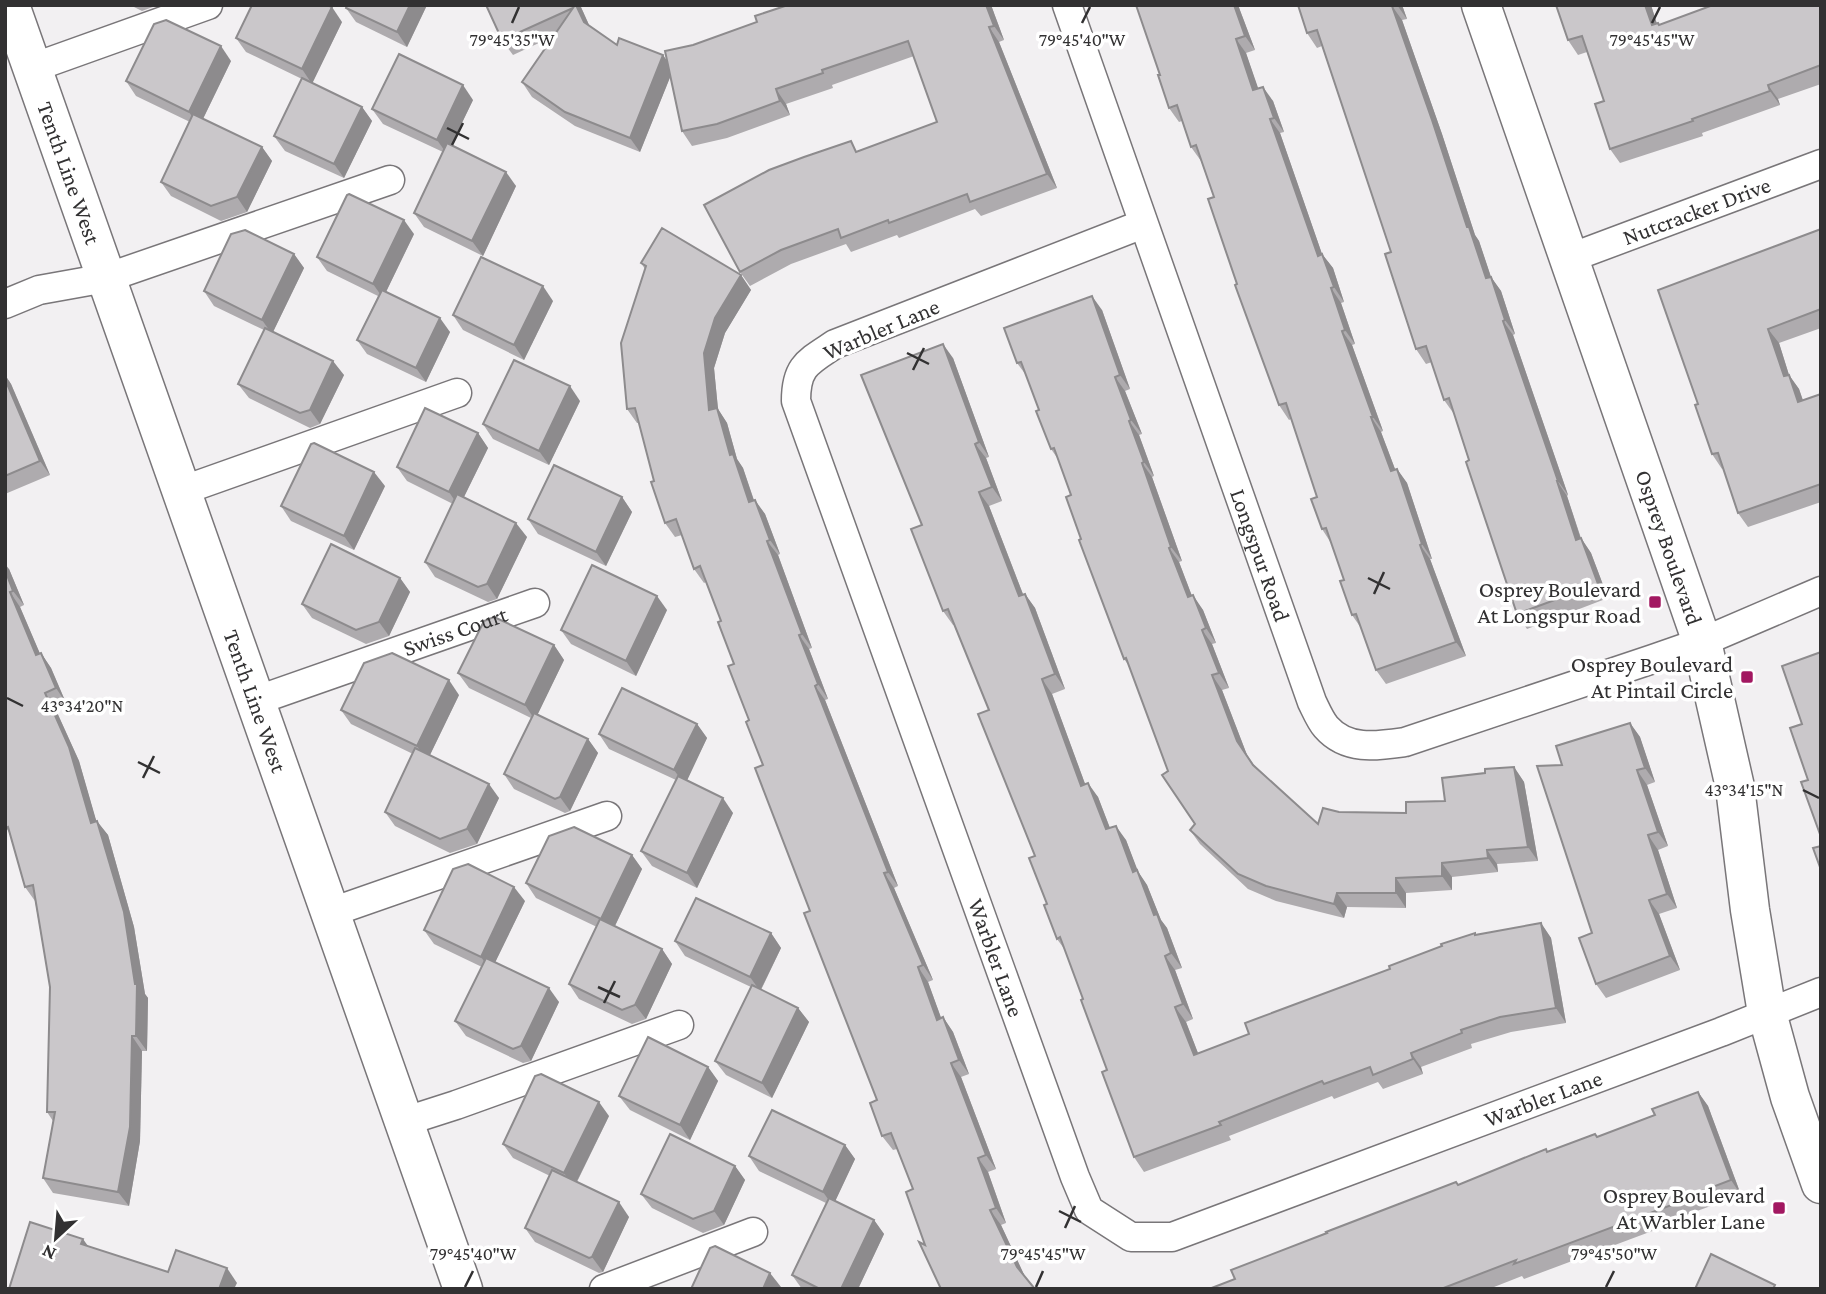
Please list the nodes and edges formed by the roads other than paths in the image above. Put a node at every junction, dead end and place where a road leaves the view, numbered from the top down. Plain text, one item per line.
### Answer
1 (10, 5) edge
2 (208, 5) edge
3 (1067, 5) edge
4 (1481, 5) edge
5 (32, 68) junction
6 (1821, 164) edge
7 (390, 180) dead end
8 (1143, 224) junction
9 (1570, 258) junction
10 (106, 278) junction
11 (5, 304) edge
12 (457, 393) dead end
13 (181, 491) junction
14 (1821, 591) edge
15 (535, 603) dead end
16 (1702, 642) junction
17 (255, 701) junction
18 (607, 816) dead end
19 (329, 913) junction
20 (1821, 992) edge
21 (1767, 1013) junction
22 (679, 1025) dead end
23 (403, 1122) junction
24 (1821, 1185) edge
25 (753, 1233) dead end
26 (463, 1289) edge
27 (604, 1289) edge

1 - 5 street, Tenth Line West
2 - 5 street
3 - 8 street, Longspur Road
4 - 9 street, Osprey Boulevard
5 - 10 street, Tenth Line West
6 - 9 street, Nutcracker Drive
7 - 10 street
8 - 16 street, Longspur Road
8 - 21 street, Warbler Lane
9 - 16 street, Osprey Boulevard
10 - 11 street
10 - 13 street, Tenth Line West
12 - 13 street
13 - 17 street, Tenth Line West
14 - 16 street, Longspur Road
15 - 17 street, Swiss Court
16 - 21 street, Osprey Boulevard
17 - 19 street, Tenth Line West
18 - 19 street
19 - 23 street, Tenth Line West
20 - 21 street, Warbler Lane
21 - 24 street, Osprey Boulevard
22 - 23 street
23 - 26 street, Tenth Line West
25 - 27 street

